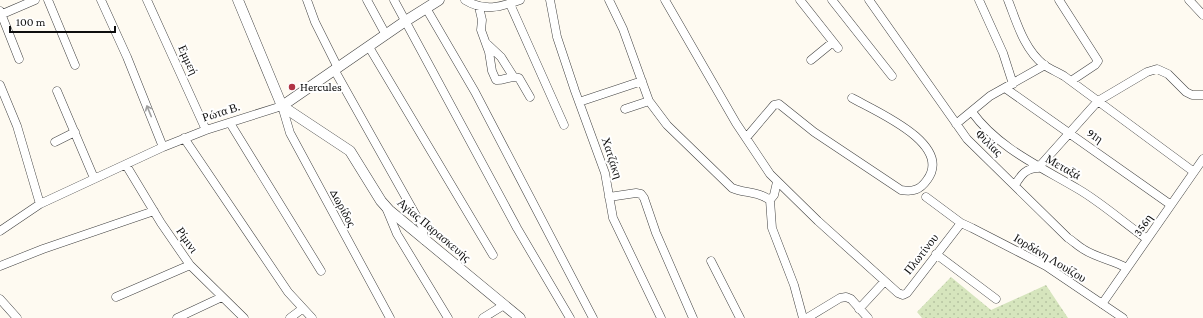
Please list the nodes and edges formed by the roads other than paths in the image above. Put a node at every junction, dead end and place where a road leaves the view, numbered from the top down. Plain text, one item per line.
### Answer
1 (35, 0) edge
2 (48, 0) edge
3 (100, 0) edge
4 (147, 0) edge
5 (238, 0) edge
6 (307, 0) edge
7 (367, 0) edge
8 (394, 0) edge
9 (439, 0) edge
10 (465, 0) edge
11 (520, 0) edge
12 (550, 0) edge
13 (609, 0) edge
14 (665, 0) edge
15 (800, 0) edge
16 (832, 0) edge
17 (868, 0) edge
18 (979, 0) edge
19 (1008, 0) edge
20 (1059, 0) edge
21 (1189, 0) edge
22 (487, 4) edge
23 (510, 4) junction
24 (479, 7) junction
25 (426, 8) junction
26 (0, 14) edge
27 (1203, 15) edge
28 (404, 22) junction
29 (386, 35) junction
30 (486, 43) junction
31 (369, 47) junction
32 (18, 59) dead end
33 (811, 60) dead end
34 (75, 65) dead end
35 (1045, 65) junction
36 (337, 70) junction
37 (513, 76) junction
38 (892, 76) dead end
39 (642, 81) junction
40 (1071, 81) junction
41 (1013, 84) junction
42 (0, 85) edge
43 (1005, 88) junction
44 (57, 91) dead end
45 (1203, 95) edge
46 (530, 96) dead end
47 (852, 98) dead end
48 (649, 101) junction
49 (1098, 101) junction
50 (579, 102) junction
51 (282, 106) junction
52 (625, 109) dead end
53 (972, 112) junction
54 (230, 123) junction
55 (956, 124) junction
56 (564, 125) dead end
57 (206, 130) junction
58 (75, 132) junction
59 (1070, 132) junction
60 (184, 138) junction
61 (746, 138) junction
62 (55, 142) dead end
63 (163, 147) junction
64 (1203, 159) edge
65 (126, 165) junction
66 (1038, 168) junction
67 (1194, 172) junction
68 (94, 178) junction
69 (777, 182) junction
70 (1015, 185) junction
71 (609, 196) junction
72 (926, 197) dead end
73 (770, 200) junction
74 (40, 204) junction
75 (385, 205) junction
76 (1171, 205) junction
77 (154, 211) junction
78 (961, 224) junction
79 (0, 231) edge
80 (1147, 239) junction
81 (424, 240) junction
82 (936, 254) junction
83 (493, 255) dead end
84 (711, 261) dead end
85 (190, 265) junction
86 (0, 266) edge
87 (1127, 268) junction
88 (321, 271) dead end
89 (884, 282) junction
90 (222, 297) junction
91 (116, 298) dead end
92 (0, 299) edge
93 (996, 299) dead end
94 (1102, 304) junction
95 (504, 305) junction
96 (302, 309) junction
97 (859, 309) junction
98 (17, 318) edge
99 (178, 318) edge
100 (244, 318) edge
101 (290, 318) edge
102 (312, 318) edge
103 (390, 318) edge
104 (448, 318) edge
105 (482, 318) edge
106 (520, 318) edge
107 (570, 318) edge
108 (593, 318) edge
109 (661, 318) edge
110 (693, 318) edge
111 (740, 318) edge
112 (803, 318) edge
113 (808, 318) edge
114 (868, 318) edge
115 (1123, 318) edge

1 - 26 street
2 - 34 street
63 -> 3 street
4 - 57 street, Εμμεή
5 - 51 street
6 - 36 street
7 - 29 street
8 - 28 street
9 - 25 street, Ρώτα Β.
10 - 24 street
11 - 23 street
12 - 50 street, Χατζάκη
13 - 39 street
14 - 61 street
15 - 33 street
16 - 38 street
17 - 55 street, Φιλίας
18 - 41 street
19 - 35 street
20 - 40 street
21 - 27 street
22 - 23 street
22 - 24 street
23 - 56 street
24 - 30 street
25 - 28 street, Ρώτα Β.
25 - 108 street
26 - 32 street
28 - 29 street, Ρώτα Β.
28 - 107 street
29 - 31 street, Ρώτα Β.
30 - 37 street
30 - 37 street
31 - 36 street, Ρώτα Β.
31 - 83 street
35 - 40 street
35 - 41 street
36 - 51 street, Ρώτα Β.
36 - 81 street
37 - 46 street
39 - 48 street
39 - 50 street
40 - 49 street
41 - 43 street
42 - 74 street
43 - 53 street
43 - 59 street, 91η
44 - 58 street
45 - 49 street
47 - 61 street
48 - 52 street
48 - 73 street
49 - 59 street
49 - 67 street
50 - 71 street, Χατζάκη
51 - 54 street, Ρώτα Β.
51 - 75 street, Αγίας Παρασκευής
51 - 103 street, Δωρίδος
53 - 55 street
53 - 66 street, Μεταξά
54 - 57 street, Ρώτα Β.
54 - 88 street
55 - 70 street, Φιλίας
57 - 60 street, Ρώτα Β.
58 - 62 street
58 - 68 street
59 - 66 street
59 - 76 street, 91η
60 - 63 street, Ρώτα Β.
60 - 96 street
61 - 69 street
63 - 65 street, Ρώτα Β.
64 - 67 street, 356η
65 - 68 street, Ρώτα Β.
65 - 77 street, Ρίμινι
66 - 70 street
66 - 80 street, Μεταξά
67 - 76 street, 356η
68 - 74 street, Ρώτα Β.
69 - 73 street
69 - 89 street
70 - 87 street, Φιλίας
71 - 109 street, Χατζάκη
71 - 110 street
72 - 78 street, Ιορδάνη Λουίζου
73 - 112 street
74 - 79 street, Ρώτα Β.
75 - 81 street, Αγίας Παρασκευής
75 - 104 street
76 - 80 street, 356η
77 - 85 street, Ρίμινι
77 - 86 street
78 - 82 street, Πλωτίνου
78 - 94 street, Ιορδάνη Λουίζου
80 - 87 street, 356η
81 - 95 street, Αγίας Παρασκευής
82 - 89 street, Πλωτίνου
82 - 93 street
84 - 111 street
85 - 90 street, Ρίμινι
85 - 91 street
87 - 94 street, 356η
89 - 97 street
90 - 99 street
90 - 100 street, Ρίμινι
92 - 98 street
94 - 115 street, Ιορδάνη Λουίζου
95 - 105 street
95 - 106 street, Αγίας Παρασκευής
96 - 101 street
96 - 102 street
97 - 113 street
97 - 114 street

